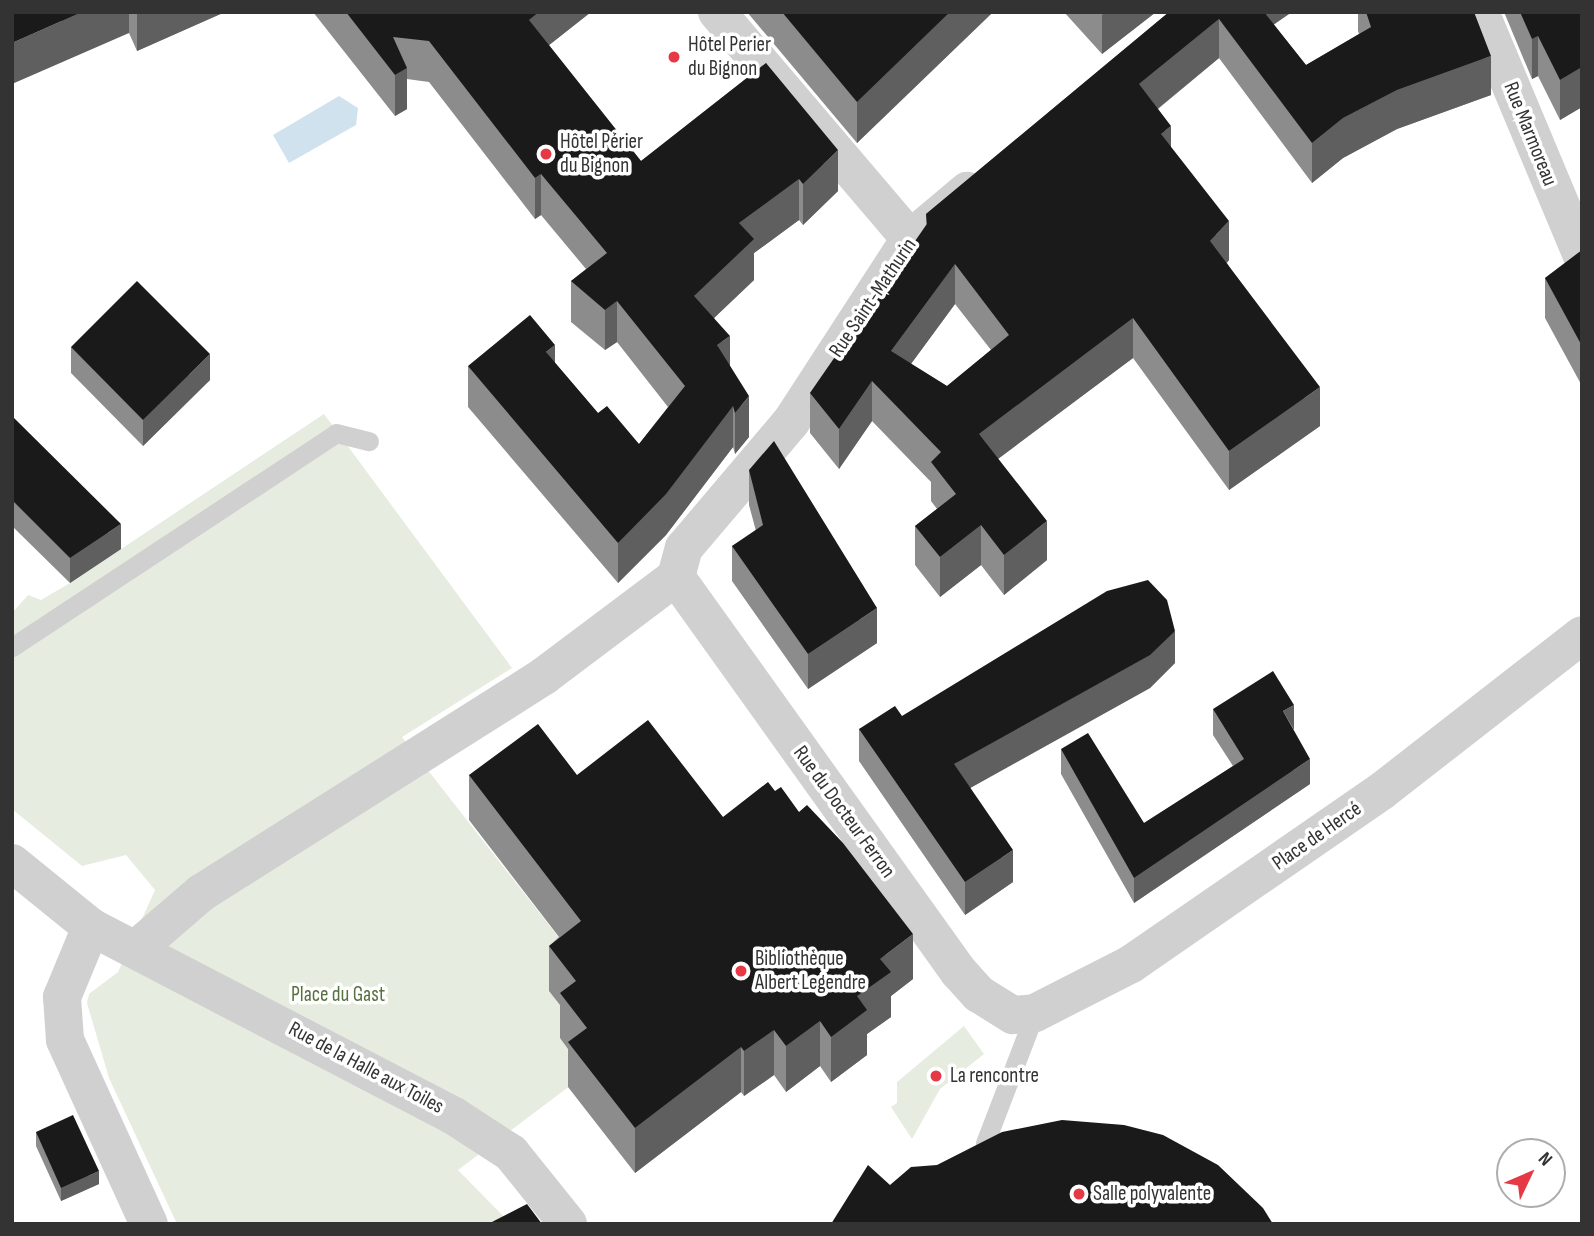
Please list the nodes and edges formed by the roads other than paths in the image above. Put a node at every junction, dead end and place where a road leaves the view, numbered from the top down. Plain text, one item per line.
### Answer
1 (717, 12) edge
2 (1480, 12) edge
3 (992, 169) edge
4 (910, 239) junction
5 (1582, 256) edge
6 (369, 441) dead end
7 (676, 577) junction
8 (1582, 635) edge
9 (12, 647) edge
10 (12, 863) edge
11 (91, 927) junction
12 (136, 949) junction
13 (1035, 1013) junction
14 (985, 1143) edge
15 (149, 1224) edge
16 (568, 1224) edge

1 - 4 street
2 - 5 street, Rue Marmoreau
3 - 4 street, Rue Saint-Mathurin
4 - 7 street, Rue Saint-Mathurin
6 - 9 lane
7 - 12 street
7 - 13 street, Rue du Docteur Ferron
8 - 13 street, Place de Hercé
10 - 11 street, Rue de la Halle aux Toiles
11 - 12 street, Rue de la Halle aux Toiles
11 - 15 street
12 - 16 street, Rue de la Halle aux Toiles
13 - 14 lane

